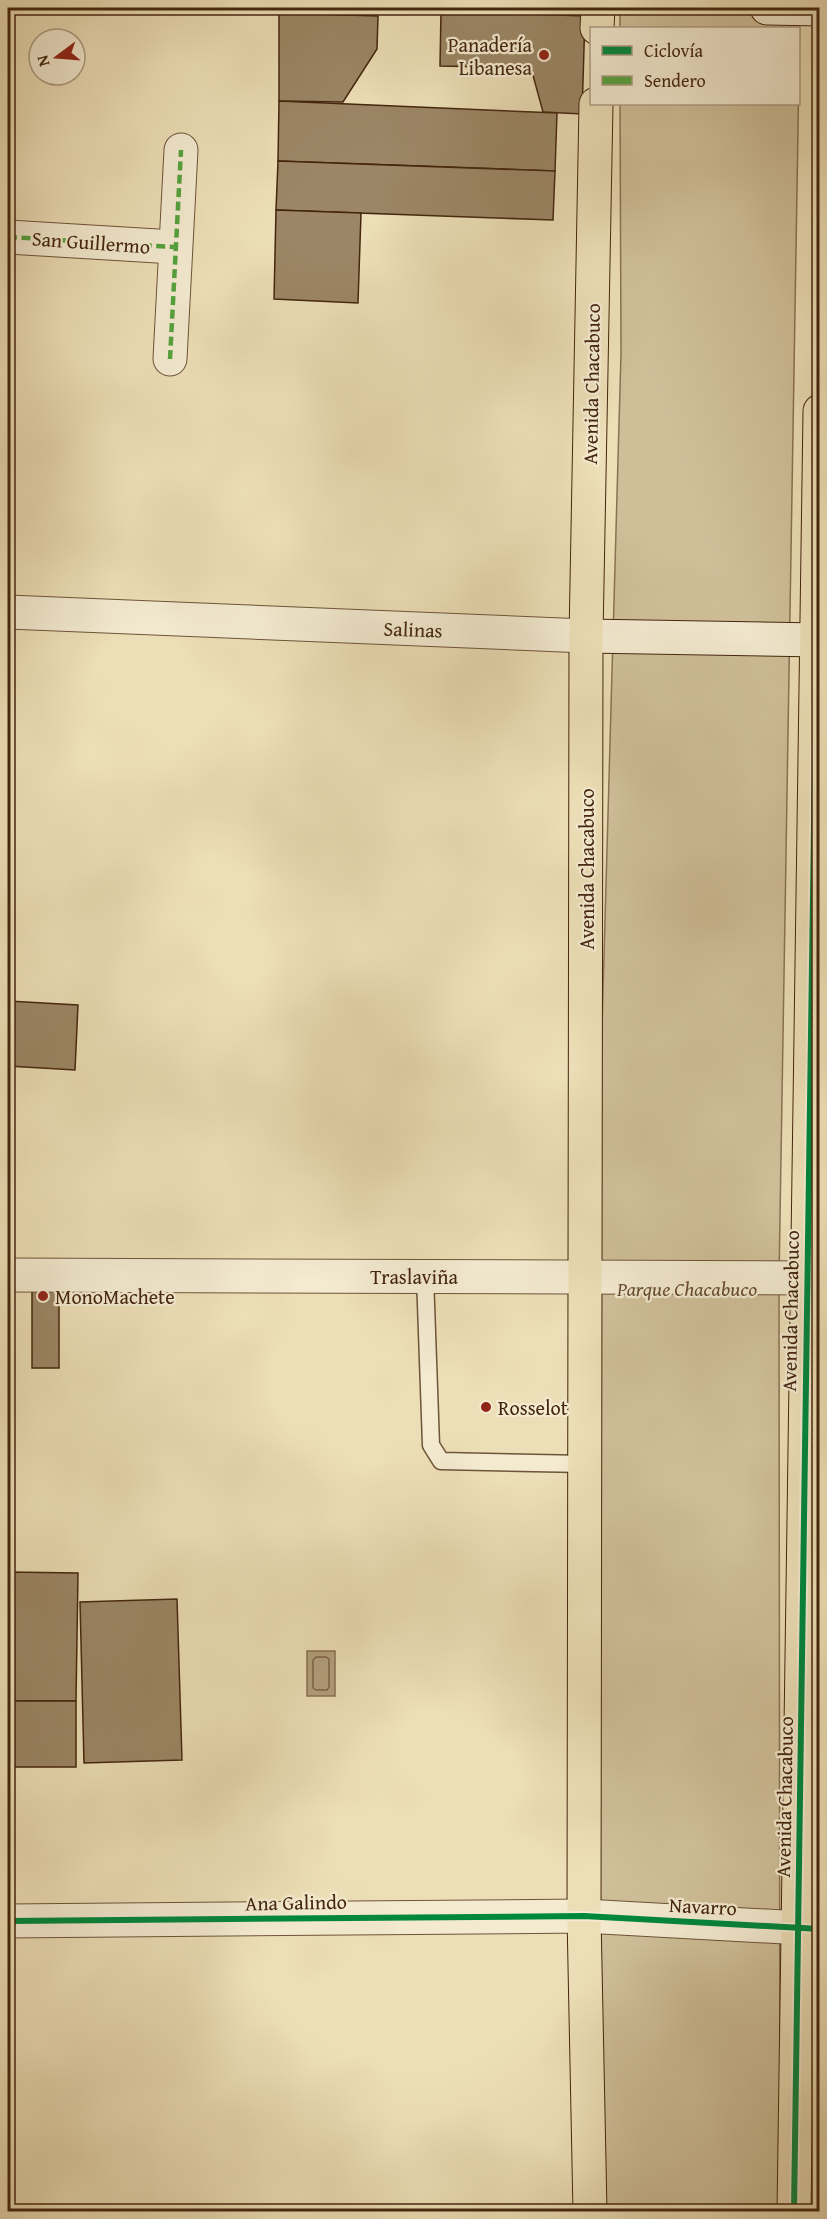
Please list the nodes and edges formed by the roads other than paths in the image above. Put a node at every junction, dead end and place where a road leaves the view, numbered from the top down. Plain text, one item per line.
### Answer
1 (598, 8) edge
2 (767, 8) edge
3 (819, 9) edge
4 (597, 27) edge
5 (596, 105) edge
6 (181, 150) dead end
7 (8, 237) edge
8 (174, 248) junction
9 (170, 359) dead end
10 (819, 411) edge
11 (8, 612) edge
12 (586, 636) junction
13 (818, 640) edge
14 (8, 1275) edge
15 (425, 1276) junction
16 (586, 1277) junction
17 (813, 1278) edge
18 (585, 1464) junction
19 (584, 1916) junction
20 (8, 1921) edge
21 (809, 1929) edge
22 (590, 2211) edge
23 (794, 2211) edge

1 - 4 main road
2 - 3 street
5 - 12 main road, Avenida Chacabuco
6 - 8 street, San Guillermo
7 - 8 street, San Guillermo
8 - 9 street, San Guillermo
10 - 13 main road, Avenida Chacabuco
11 - 12 street, Salinas
12 - 13 street, Salinas
12 - 16 main road, Avenida Chacabuco
13 - 17 main road, Avenida Chacabuco
14 - 15 street, Traslaviña
15 - 16 street, Traslaviña
15 - 18 lane
16 - 17 street, Traslaviña
16 - 18 main road, Avenida Chacabuco
17 - 21 main road, Avenida Chacabuco
18 - 19 main road, Avenida Chacabuco
19 - 20 street, Ana Galindo
19 - 21 street, Navarro
19 - 22 main road, Avenida Chacabuco
21 - 23 main road, Avenida Chacabuco

